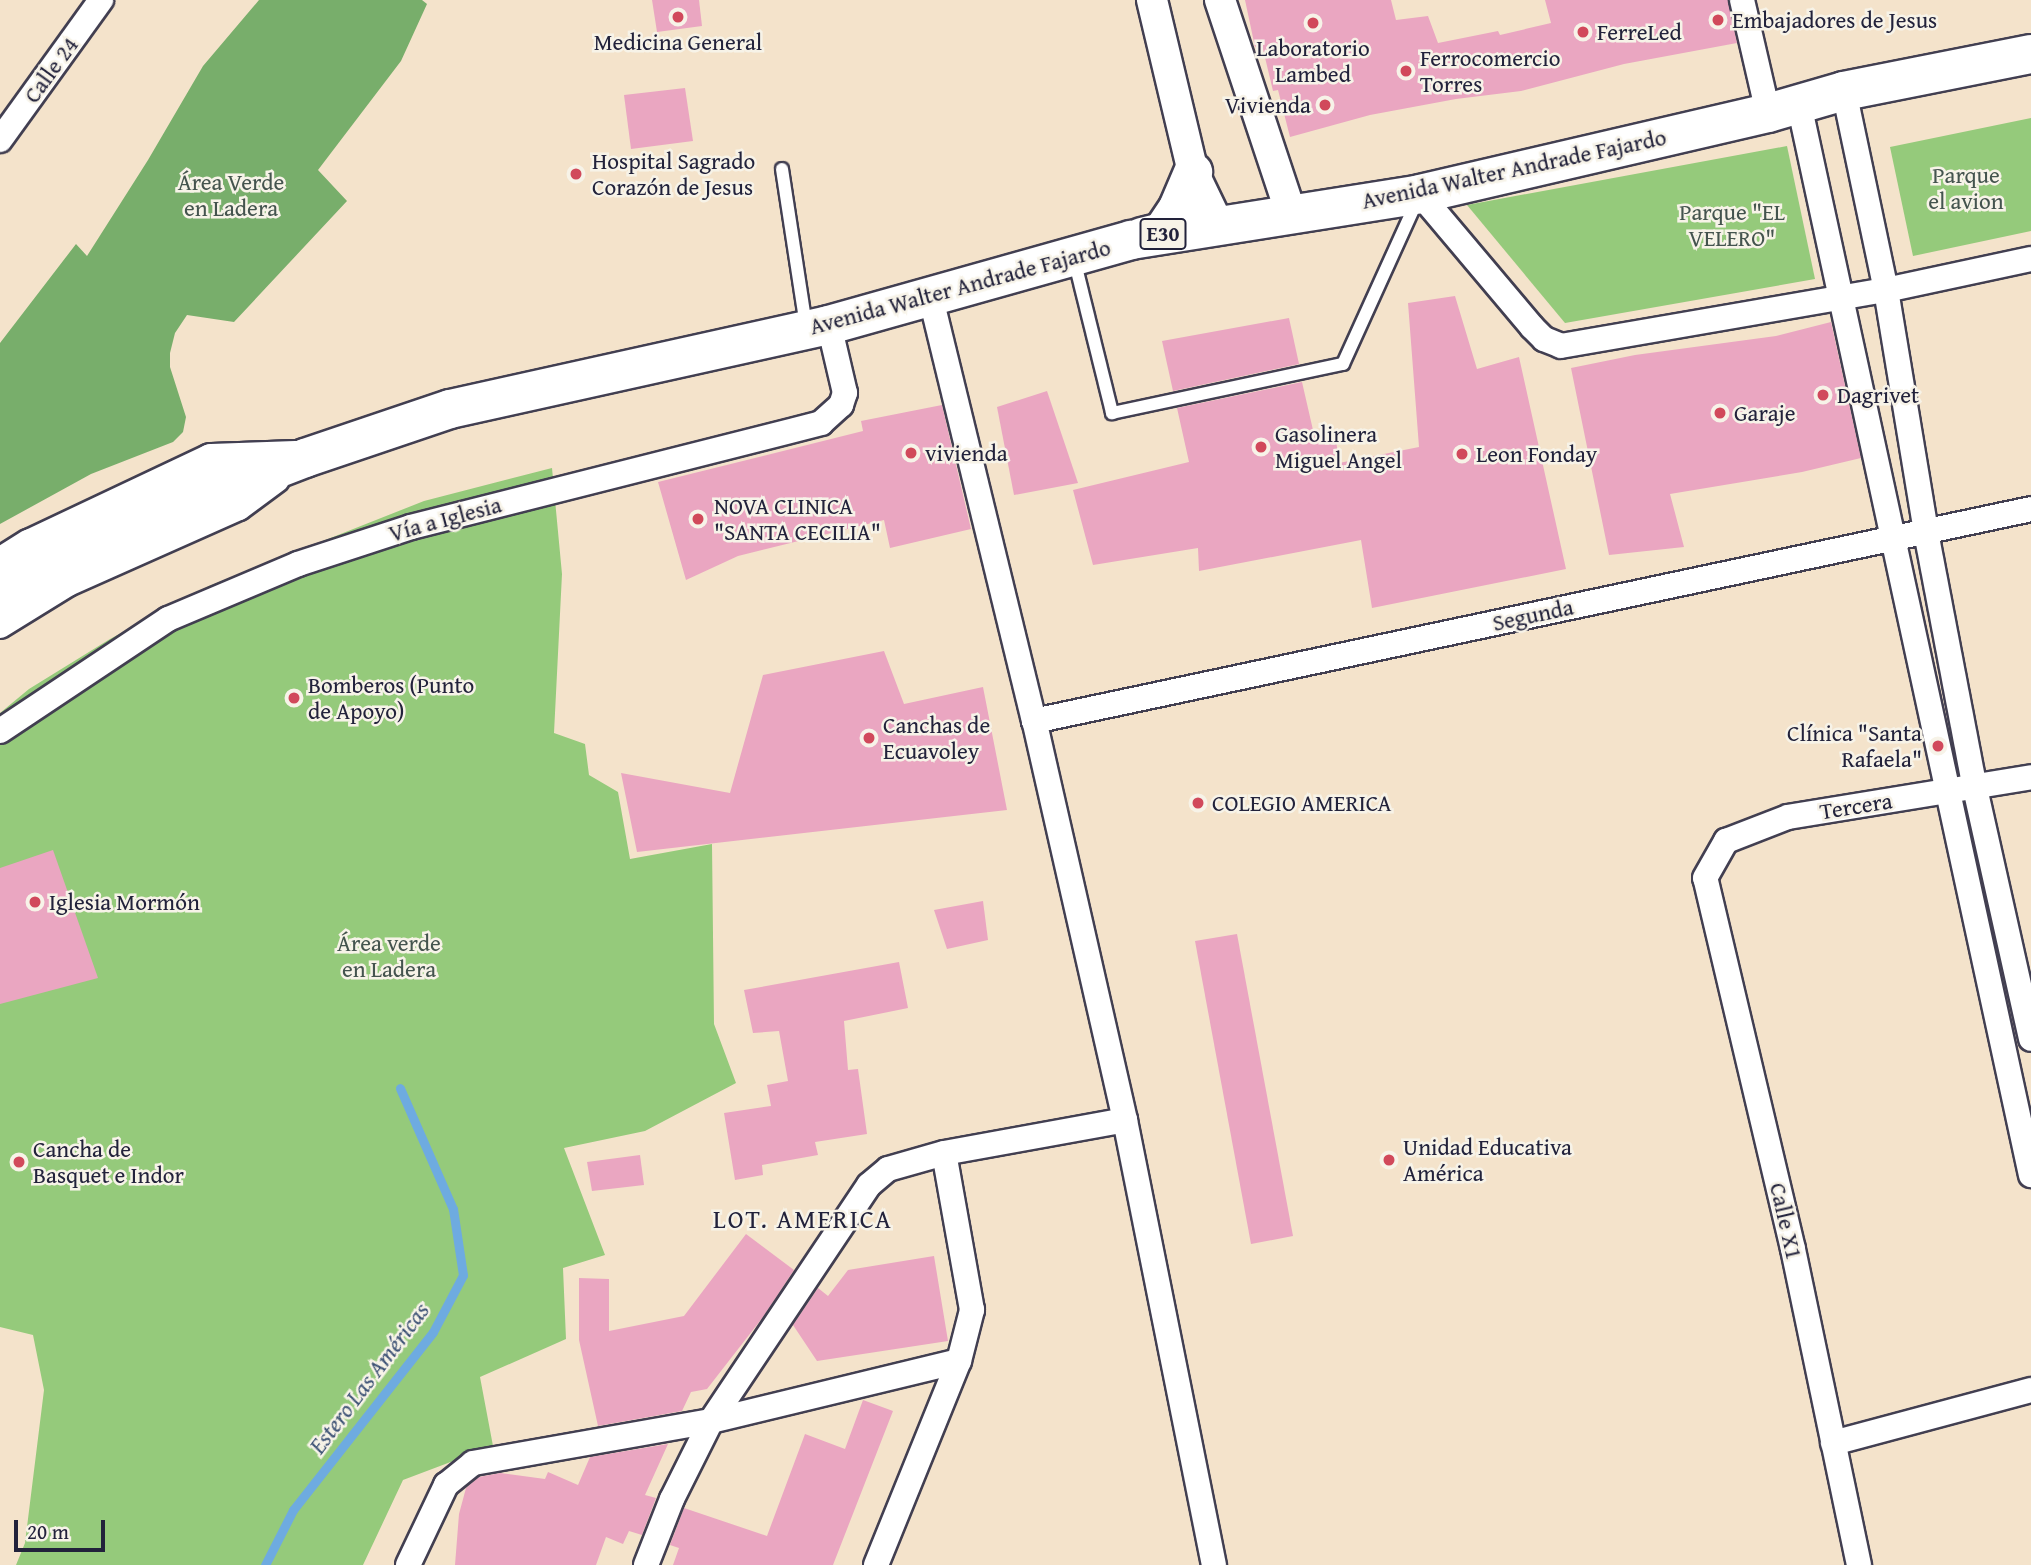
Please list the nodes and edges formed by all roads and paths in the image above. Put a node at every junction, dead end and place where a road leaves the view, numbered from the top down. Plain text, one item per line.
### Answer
1 (102, 0) edge
2 (1153, 0) edge
3 (1220, 0) edge
4 (1742, 0) edge
5 (2031, 54) edge
6 (1844, 91) junction
7 (1783, 108) junction
8 (0, 140) edge
9 (782, 169) dead end
10 (1193, 172) junction
11 (1420, 194) junction
12 (1291, 213) junction
13 (1218, 225) junction
14 (1132, 240) junction
15 (1073, 255) junction
16 (2031, 259) edge
17 (1886, 290) junction
18 (930, 295) junction
19 (1843, 297) junction
20 (818, 327) junction
21 (305, 458) junction
22 (2031, 509) edge
23 (1926, 532) junction
24 (1894, 538) junction
25 (0, 565) edge
26 (0, 598) edge
27 (0, 626) edge
28 (1034, 721) junction
29 (0, 731) edge
30 (2031, 777) edge
31 (1975, 788) junction
32 (1948, 792) junction
33 (1704, 878) joint
34 (2031, 1039) edge
35 (1125, 1120) junction
36 (944, 1153) junction
37 (2031, 1175) edge
38 (959, 1361) junction
39 (2031, 1390) edge
40 (711, 1421) junction
41 (1833, 1443) junction
42 (408, 1565) edge
43 (646, 1565) edge
44 (876, 1565) edge
45 (1214, 1565) edge
46 (1859, 1565) edge

1 - 8 street, Calle 24
2 - 10 street
3 - 12 street
4 - 7 street
5 - 6 main road, Avenida Walter Andrade Fajardo / E30
6 - 7 main road, Avenida Walter Andrade Fajardo / E30
6 - 17 street
7 - 11 main road, Avenida Walter Andrade Fajardo / E30
7 - 19 street
9 - 20 lane
10 - 13 street
10 - 14 main road
11 - 12 main road, Avenida Walter Andrade Fajardo / E30
11 - 15 lane
11 - 19 street
12 - 13 main road, Avenida Walter Andrade Fajardo / E30
13 - 14 main road, Avenida Walter Andrade Fajardo / E30
14 - 15 main road, Avenida Walter Andrade Fajardo / E30
15 - 18 main road, Avenida Walter Andrade Fajardo / E30
16 - 17 street
17 - 19 street
17 - 23 street
18 - 20 main road, Avenida Walter Andrade Fajardo / E30
18 - 28 street
19 - 24 street
20 - 21 main road, Avenida Walter Andrade Fajardo / E30
20 - 29 street, Vía a Iglesia
21 - 25 main road, Avenida Walter Andrade Fajardo / E30
21 - 26 main road, Avenida Walter Andrade Fajardo
21 - 27 street, Avenida Walter Andrade Fajardo / E30
22 - 23 street, Segunda
23 - 24 street, Segunda
23 - 31 street
24 - 28 street, Segunda
24 - 32 street
28 - 35 street
30 - 31 street, Tercera
31 - 32 street, Tercera
31 - 34 street
32 - 33 street, Tercera
32 - 37 street
33 - 41 street, Calle X1
35 - 36 street
35 - 45 street
36 - 38 street
36 - 40 street
38 - 40 street
38 - 44 street
39 - 41 street
40 - 42 street
40 - 43 street
41 - 46 street, Calle X1

